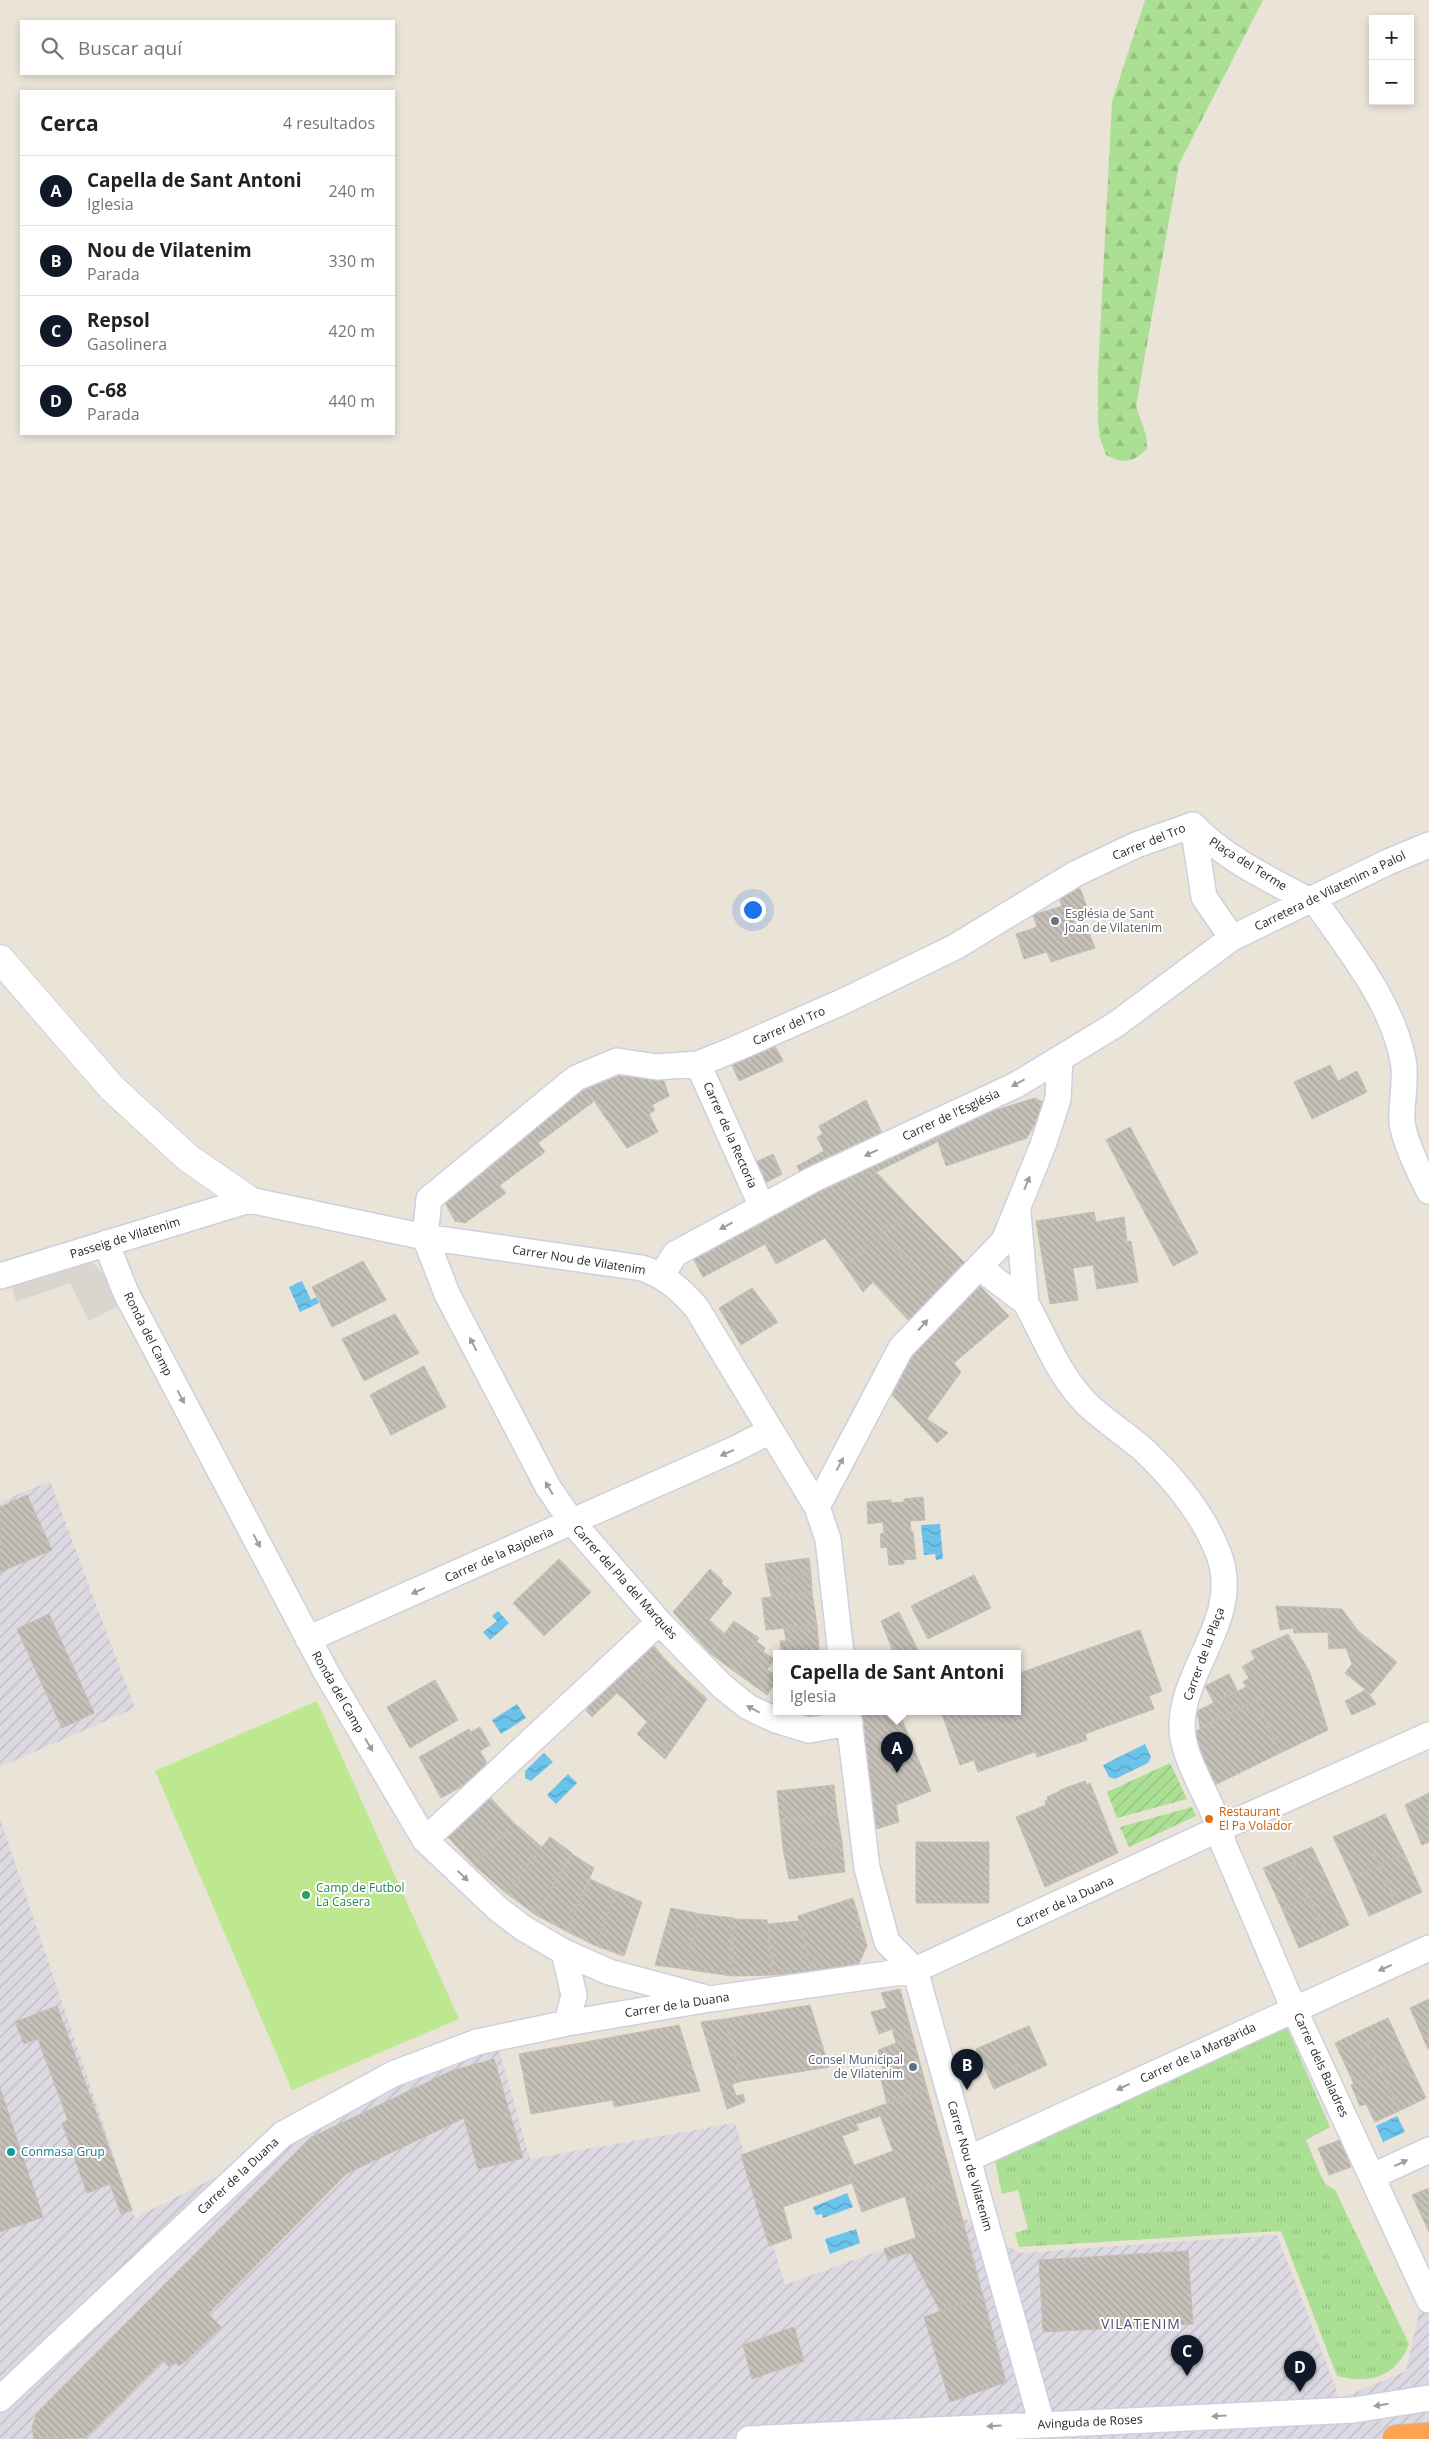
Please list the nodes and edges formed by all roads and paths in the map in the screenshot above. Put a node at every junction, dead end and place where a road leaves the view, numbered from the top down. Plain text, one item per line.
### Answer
1 (1194, 825) junction
2 (1429, 845) edge
3 (1311, 899) junction
4 (1232, 938) junction
5 (0, 959) edge
6 (1060, 1059) junction
7 (698, 1064) junction
8 (1429, 1191) edge
9 (249, 1200) junction
10 (762, 1207) junction
11 (1017, 1208) junction
12 (424, 1237) junction
13 (106, 1244) junction
14 (979, 1267) junction
15 (662, 1275) junction
16 (0, 1276) edge
17 (1026, 1303) junction
18 (770, 1431) junction
19 (817, 1507) junction
20 (572, 1522) junction
21 (659, 1622) junction
22 (308, 1640) junction
23 (842, 1650) edge
24 (849, 1718) edge
25 (1429, 1736) edge
26 (1220, 1828) junction
27 (425, 1840) junction
28 (1429, 1948) edge
29 (564, 1952) junction
30 (915, 1970) junction
31 (710, 1999) junction
32 (1294, 2009) junction
33 (566, 2023) junction
34 (1429, 2150) edge
35 (968, 2158) junction
36 (1373, 2176) junction
37 (1428, 2292) edge
38 (1429, 2398) edge
39 (0, 2399) edge
40 (1042, 2424) junction
41 (1429, 2437) edge
42 (749, 2439) edge
43 (1397, 2439) edge

1 - 3 street, Plaça del Terme
1 - 4 street, Plaça del Terme
1 - 7 street, Carrer del Tro
2 - 3 street, Carretera de Vilatenim a Palol
3 - 4 street, Carretera de Vilatenim a Palol
3 - 8 street
4 - 6 street, Carrer de l'Església
5 - 9 street
6 -> 10 street, Carrer de l'Església
11 -> 6 street
7 - 10 street, Carrer de la Rectoria
7 - 12 street, Carrer del Tro
9 - 12 street, Carrer Nou de Vilatenim
9 - 13 street, Passeig de Vilatenim
10 -> 15 street, Carrer de l'Església
11 - 14 street
11 - 17 street
12 - 15 street, Carrer Nou de Vilatenim
20 -> 12 street, Carrer del Pla del Marquès
13 - 16 street, Passeig de Vilatenim
13 -> 22 street, Ronda del Camp
14 - 17 street
19 -> 14 street
15 - 18 street, Carrer Nou de Vilatenim
17 - 26 street, Carrer de la Plaça
18 - 19 street, Carrer Nou de Vilatenim
18 -> 20 street, Carrer de la Rajoleria
19 - 23 street, Carrer Nou de Vilatenim
20 - 21 street, Carrer del Pla del Marquès
20 -> 22 street, Carrer de la Rajoleria
24 -> 21 street, Carrer del Pla del Marquès
21 - 27 street
22 -> 27 street, Ronda del Camp
24 - 30 street, Carrer Nou de Vilatenim
25 - 26 street, Carrer de la Duana
26 - 30 street, Carrer de la Duana
26 - 32 street, Carrer dels Baladres
27 -> 29 street, Ronda del Camp
28 -> 32 street, Carrer de la Margarida
29 - 31 street, Ronda del Camp
29 - 33 street
30 - 31 street, Carrer de la Duana
30 - 35 street, Carrer Nou de Vilatenim
31 - 33 street, Carrer de la Duana
32 -> 35 street, Carrer de la Margarida
32 - 36 street, Carrer dels Baladres
33 - 39 street, Carrer de la Duana
36 -> 34 street
35 - 40 street, Carrer Nou de Vilatenim
36 - 37 street, Carrer dels Baladres
38 -> 40 street, Avinguda de Roses
40 -> 42 street, Avinguda de Roses
41 - 43 highway

